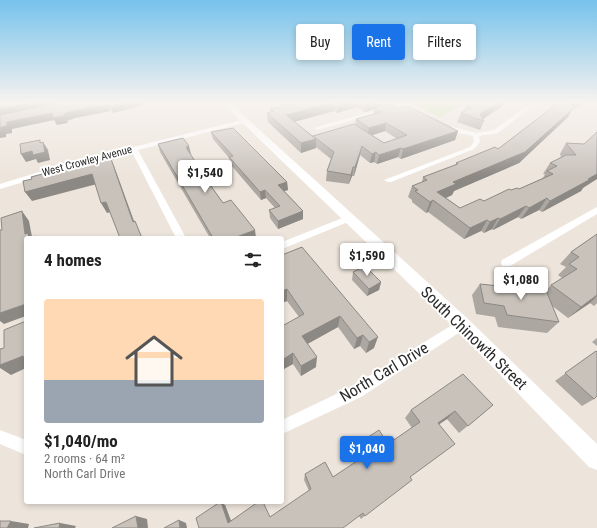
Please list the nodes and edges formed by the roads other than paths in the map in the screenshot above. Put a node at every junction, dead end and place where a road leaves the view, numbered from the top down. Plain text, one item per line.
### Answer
1 (223, 127) edge
2 (252, 127) edge
3 (322, 127) edge
4 (449, 127) edge
5 (503, 127) edge
6 (317, 128) dead end
7 (476, 135) junction
8 (134, 149) junction
9 (388, 180) dead end
10 (0, 187) edge
11 (597, 210) edge
12 (350, 218) junction
13 (180, 236) edge
14 (284, 245) edge
15 (506, 263) dead end
16 (462, 324) junction
17 (284, 426) edge
18 (0, 437) edge
19 (24, 447) edge
20 (597, 459) edge

1 - 8 street, West Crowley Avenue
2 - 12 street, South Chinowth Street
3 - 6 street
4 - 7 street
5 - 7 street
7 - 9 street
8 - 10 street, West Crowley Avenue
8 - 13 street
11 - 15 street
12 - 14 street
12 - 16 street, South Chinowth Street
16 - 17 street, North Carl Drive
16 - 20 street, South Chinowth Street
18 - 19 street

